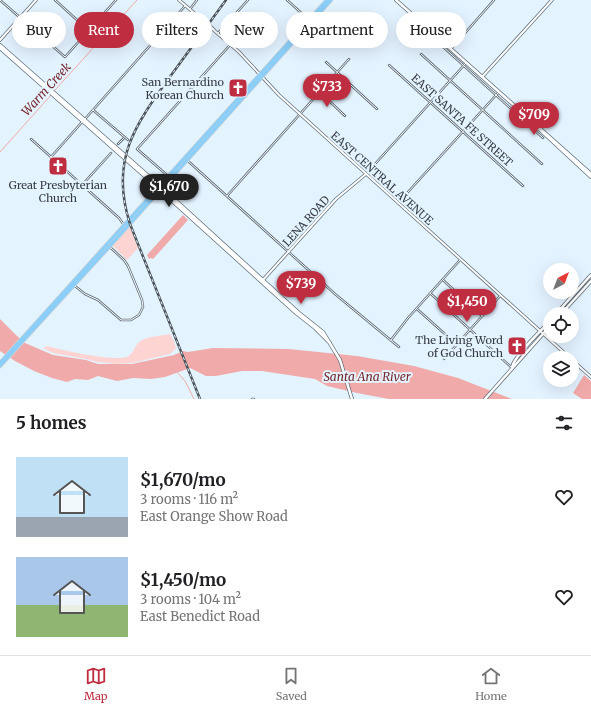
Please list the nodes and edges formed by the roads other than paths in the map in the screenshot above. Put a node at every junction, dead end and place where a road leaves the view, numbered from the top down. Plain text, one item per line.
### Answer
1 (0, 0) edge
2 (36, 0) edge
3 (55, 0) edge
4 (111, 0) edge
5 (116, 0) edge
6 (179, 0) edge
7 (197, 0) edge
8 (248, 0) edge
9 (287, 0) edge
10 (327, 0) edge
11 (331, 0) edge
12 (396, 0) edge
13 (494, 0) edge
14 (552, 0) edge
15 (114, 2) junction
16 (185, 5) junction
17 (190, 10) junction
18 (13, 12) edge
19 (25, 12) edge
20 (105, 12) edge
21 (300, 12) edge
22 (317, 12) edge
23 (319, 12) edge
24 (74, 17) edge
25 (12, 27) edge
26 (218, 34) joint
27 (0, 40) edge
28 (0, 45) edge
29 (286, 46) edge
30 (74, 47) edge
31 (0, 48) edge
32 (55, 48) edge
33 (227, 48) edge
34 (233, 48) edge
35 (287, 48) edge
36 (288, 48) edge
37 (445, 48) edge
38 (450, 49) junction
39 (421, 54) dead end
40 (281, 56) junction
41 (349, 59) dead end
42 (326, 62) dead end
43 (389, 65) dead end
44 (465, 65) junction
45 (337, 72) junction
46 (260, 77) junction
47 (482, 77) junction
48 (451, 81) junction
49 (42, 84) junction
50 (319, 92) junction
51 (497, 93) junction
52 (431, 103) junction
53 (377, 109) dead end
54 (93, 110) junction
55 (482, 110) junction
56 (300, 114) junction
57 (345, 116) dead end
58 (84, 120) junction
59 (534, 124) junction
60 (463, 132) junction
61 (124, 137) junction
62 (543, 138) dead end
63 (31, 139) dead end
64 (128, 140) dead end
65 (118, 144) dead end
66 (111, 153) dead end
67 (51, 157) junction
68 (186, 159) junction
69 (542, 164) dead end
70 (366, 174) junction
71 (591, 174) edge
72 (168, 176) junction
73 (591, 177) edge
74 (82, 185) junction
75 (523, 186) dead end
76 (160, 188) junction
77 (227, 196) junction
78 (398, 203) junction
79 (125, 225) junction
80 (108, 246) junction
81 (288, 252) junction
82 (461, 260) junction
83 (591, 275) edge
84 (443, 279) junction
85 (262, 281) junction
86 (591, 281) edge
87 (73, 284) junction
88 (430, 293) junction
89 (500, 295) junction
90 (562, 307) edge
91 (567, 307) edge
92 (417, 308) junction
93 (482, 316) junction
94 (470, 330) junction
95 (543, 330) edge
96 (541, 333) junction
97 (391, 340) junction
98 (457, 345) junction
99 (399, 347) dead end
100 (562, 351) edge
101 (6, 358) junction
102 (444, 360) dead end
103 (0, 363) edge
104 (0, 366) edge
105 (579, 366) edge
106 (512, 368) junction
107 (591, 377) edge
108 (351, 398) edge
109 (485, 399) edge

1 - 18 street
2 - 19 street
3 - 24 street
4 - 15 street
5 - 15 street
6 - 16 street, EAST CENTRAL AVENUE
7 - 17 street
8 - 26 street
9 - 21 street
10 - 22 main road
11 - 23 main road
12 - 38 main road
13 - 38 street
14 - 47 street
15 - 20 street
16 - 17 street, EAST CENTRAL AVENUE
16 - 54 street
17 - 26 street, EAST CENTRAL AVENUE
25 - 27 street
28 - 49 main road
29 - 46 main road
30 - 32 street
31 - 49 main road
33 - 72 street
34 - 46 street, EAST CENTRAL AVENUE
35 - 40 main road
36 - 40 main road
37 - 44 street
38 - 44 main road
39 - 48 street
40 - 46 main road
41 - 45 street
42 - 45 street
43 - 52 street, EAST SANTA FE STREET
44 - 47 main road
44 - 48 street
44 - 51 street
45 - 50 street
45 - 53 street
46 - 56 street, EAST CENTRAL AVENUE
46 - 68 main road
47 - 51 main road
48 - 52 street
48 - 55 street
49 - 58 main road
50 - 56 street
50 - 57 street
51 - 55 street
51 - 59 main road
51 - 62 street
52 - 60 street, EAST SANTA FE STREET
52 - 70 street
54 - 58 street
54 - 61 street
55 - 60 street
55 - 69 street
56 - 70 street, EAST CENTRAL AVENUE
56 - 77 street
58 - 67 street
58 - 76 main road
59 - 71 main road
59 - 73 main road
60 - 75 street, EAST SANTA FE STREET
60 - 78 street
61 - 64 street
61 - 65 street
63 - 67 street
66 - 74 street
67 - 74 street
68 - 72 main road
68 - 76 main road
68 - 77 street
70 - 78 street, EAST CENTRAL AVENUE
70 - 81 street, LENA ROAD
72 - 76 main road
74 - 79 street
76 - 79 main road
76 - 80 main road
76 - 85 main road
77 - 81 street
78 - 82 street, EAST CENTRAL AVENUE
79 - 80 main road
80 - 87 main road
80 - 87 street
81 - 85 street, LENA ROAD
81 - 97 street
82 - 84 street
82 - 89 street, EAST CENTRAL AVENUE
83 - 90 main road
84 - 88 street
84 - 93 street
85 - 108 main road
86 - 91 main road
87 - 101 main road
88 - 92 street
88 - 94 street
89 - 93 street
89 - 96 street, EAST CENTRAL AVENUE
92 - 97 street
92 - 98 street
93 - 94 street
94 - 98 street
94 - 106 street
95 - 96 main road
96 - 100 street, EAST CENTRAL AVENUE
96 - 106 main road
97 - 99 street
98 - 102 street
101 - 103 main road
101 - 104 main road
105 - 107 street, EAST CENTRAL AVENUE
106 - 109 main road

